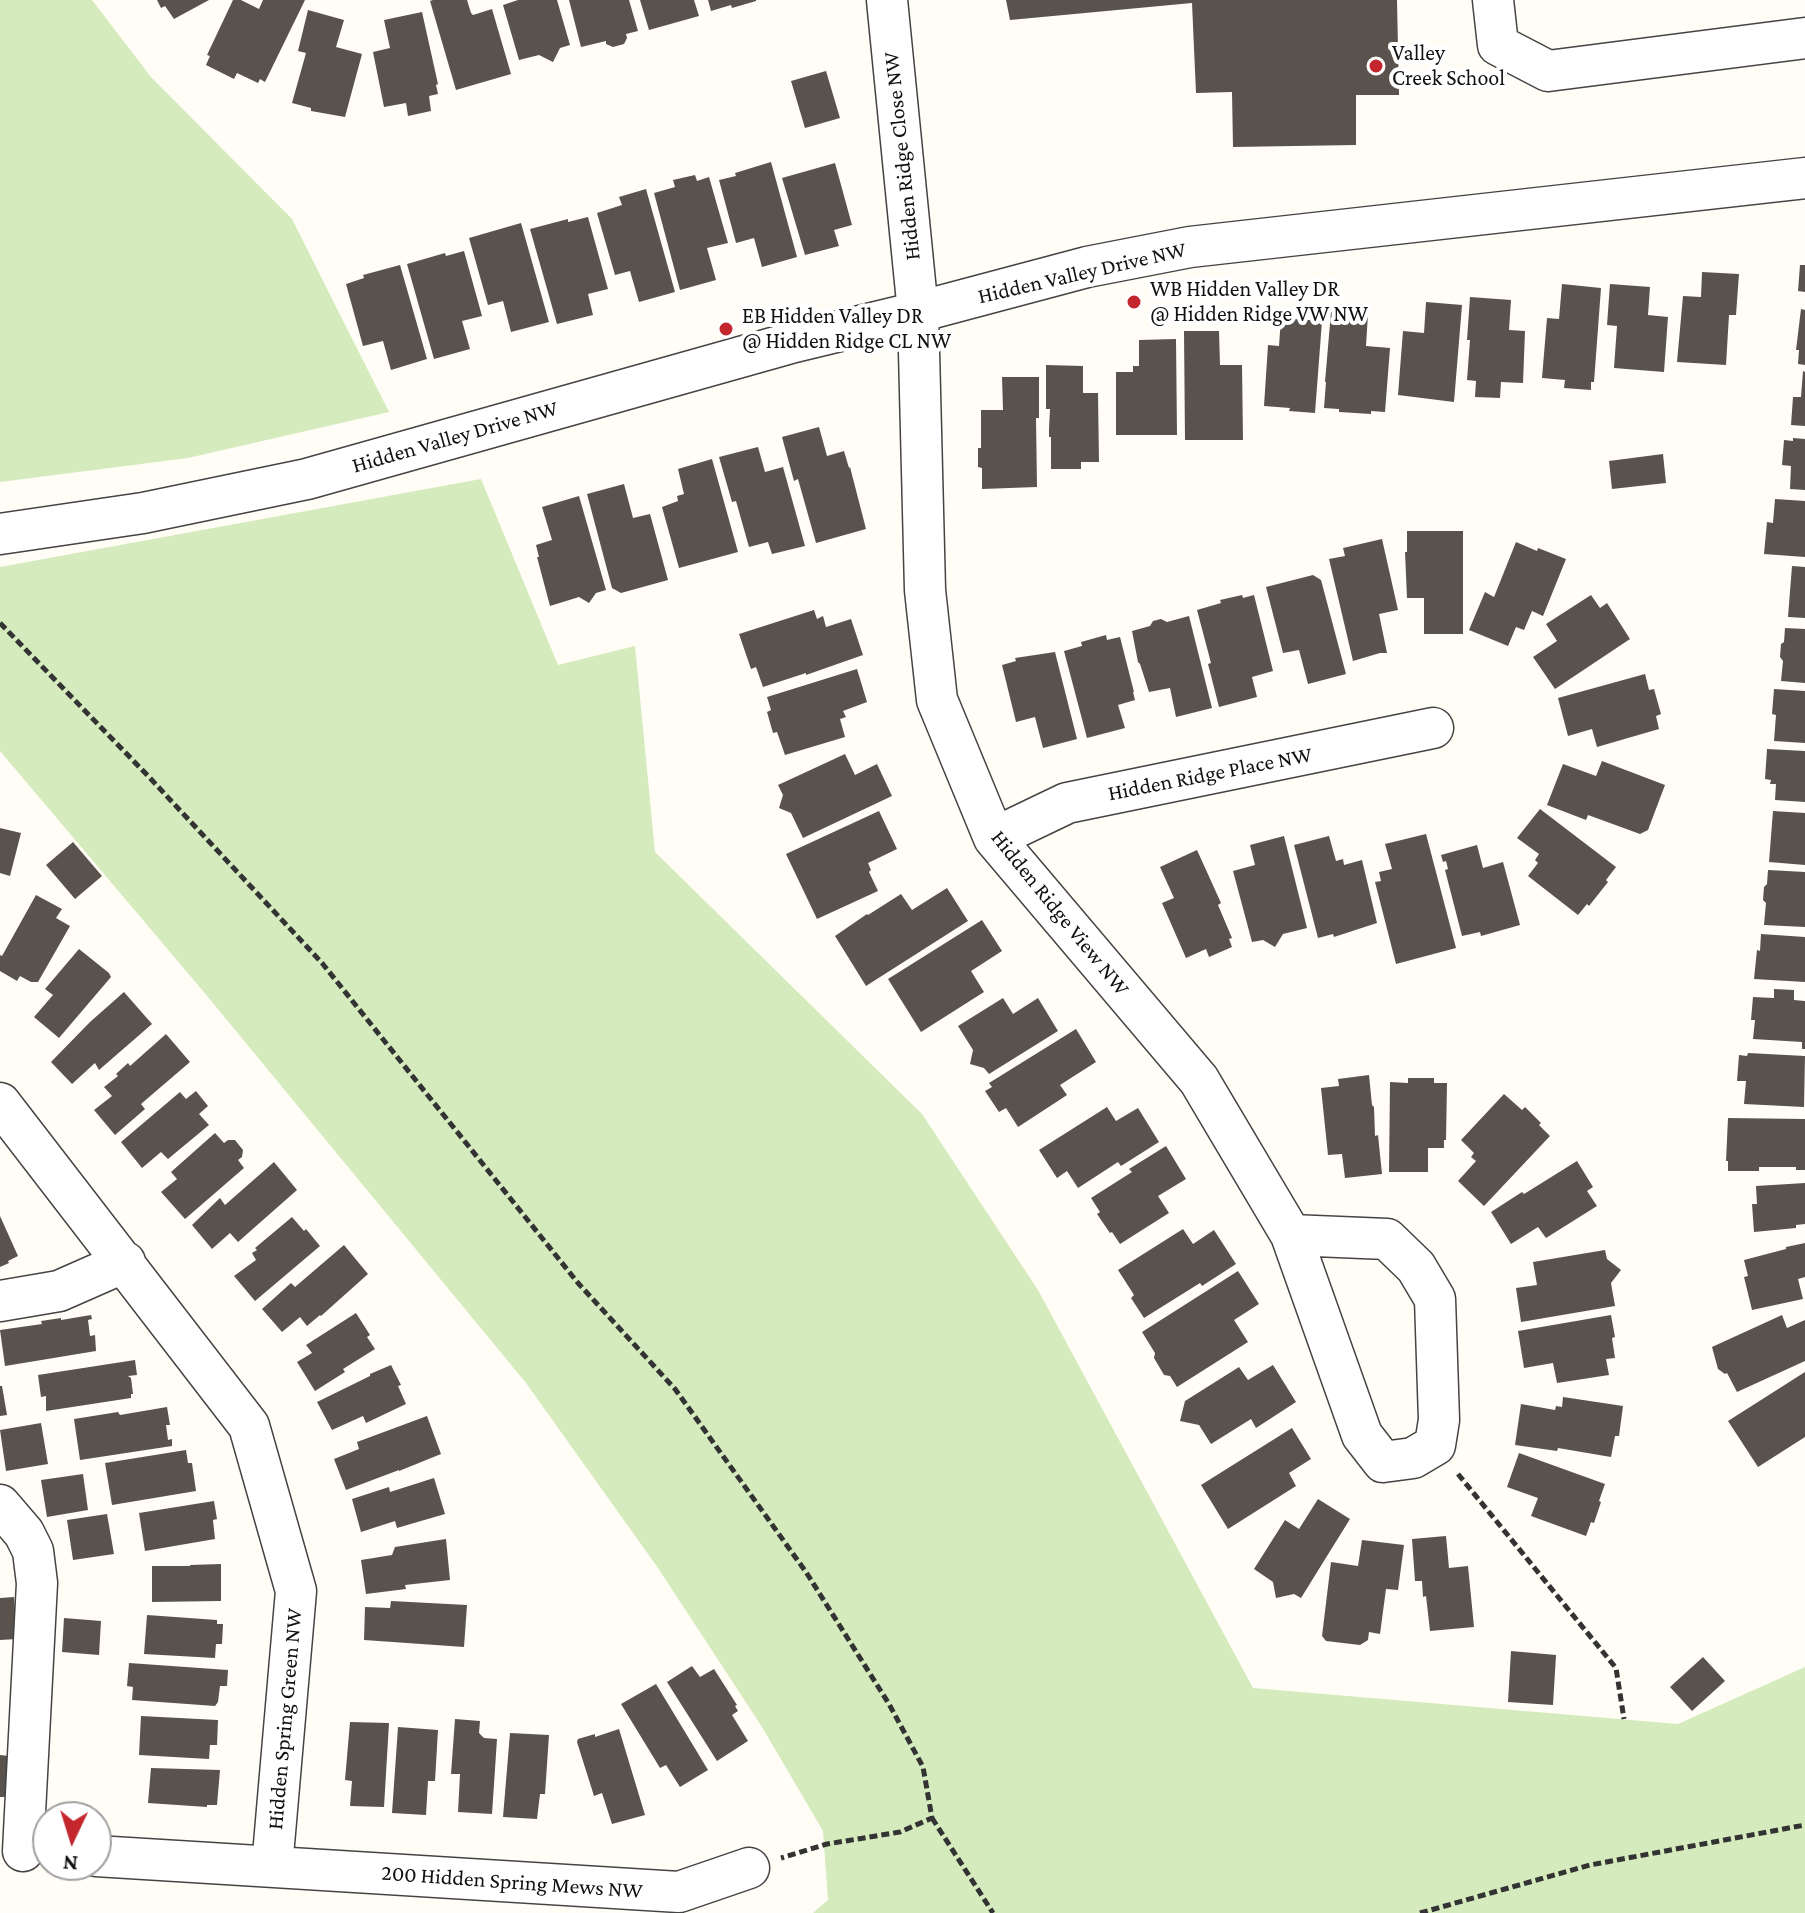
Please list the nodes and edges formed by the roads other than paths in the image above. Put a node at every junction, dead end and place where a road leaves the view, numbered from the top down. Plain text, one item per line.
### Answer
1 (887, 0) edge
2 (1493, 0) edge
3 (1805, 38) edge
4 (1805, 178) edge
5 (918, 312) junction
6 (0, 534) edge
7 (1433, 728) dead end
8 (994, 838) junction
9 (0, 1103) edge
10 (1291, 1235) junction
11 (125, 1262) junction
12 (0, 1301) edge
13 (0, 1505) edge
14 (24, 1851) edge
15 (112, 1857) edge
16 (272, 1867) junction
17 (749, 1868) road end

1 - 5 street, Hidden Ridge Close NW
2 - 3 street
4 - 5 street, Hidden Valley Drive NW
5 - 6 street, Hidden Valley Drive NW
5 - 8 street, Hidden Ridge View NW
7 - 8 street, Hidden Ridge Place NW
8 - 10 street, Hidden Ridge View NW
9 - 11 street, Hidden Spring Green NW
10 - 10 street, Hidden Ridge View NW
11 - 12 street
11 - 16 street, Hidden Spring Green NW
13 - 14 street
15 - 16 street
16 - 17 street, 200 Hidden Spring Mews NW

